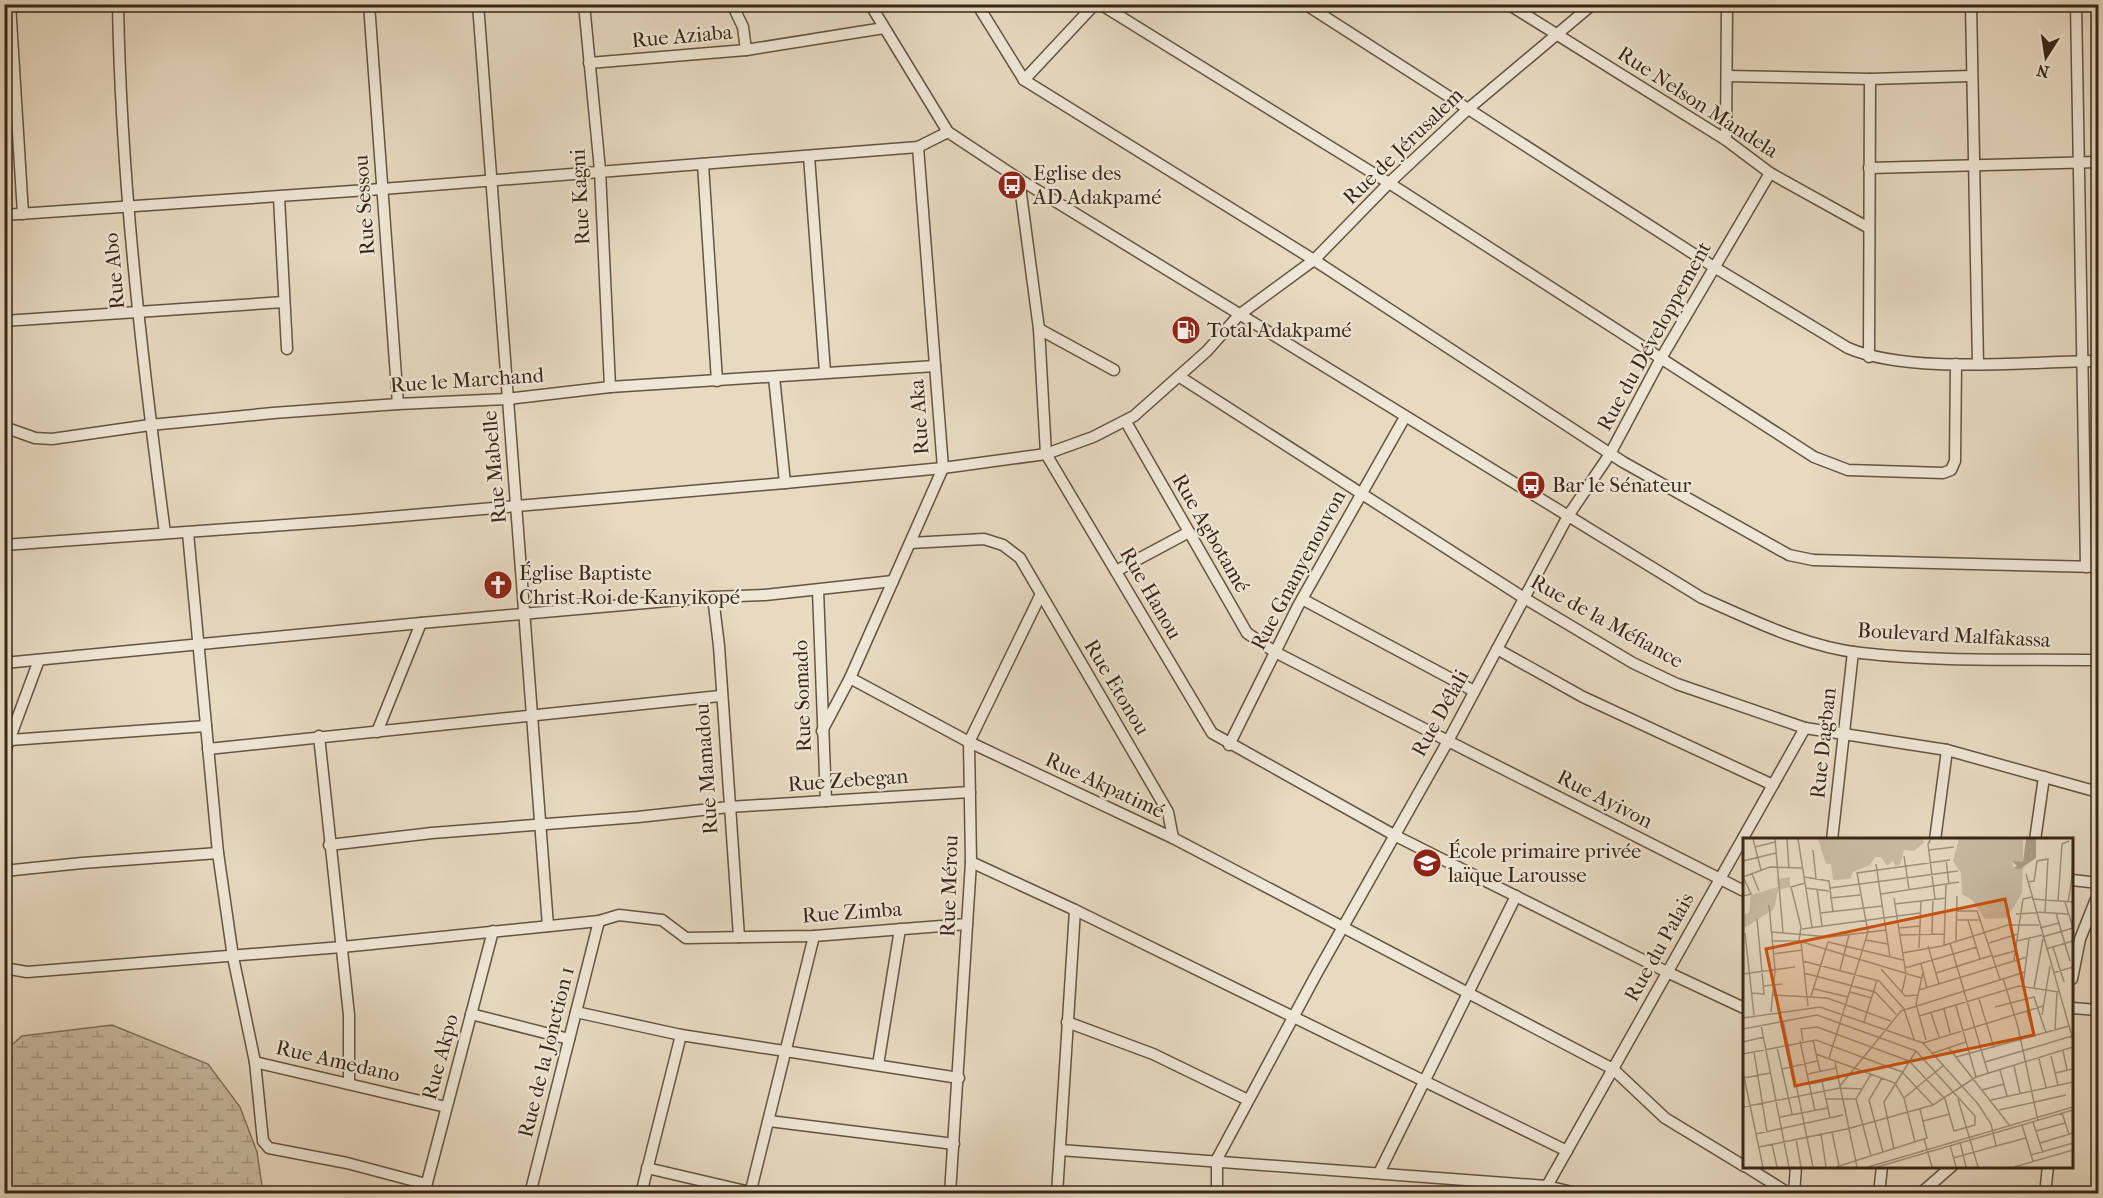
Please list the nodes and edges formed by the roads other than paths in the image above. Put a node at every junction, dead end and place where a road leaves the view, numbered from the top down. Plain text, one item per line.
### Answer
1 (10, 4) edge
2 (118, 4) edge
3 (369, 4) edge
4 (478, 4) edge
5 (584, 4) edge
6 (732, 4) edge
7 (870, 4) edge
8 (977, 4) edge
9 (1095, 4) edge
10 (1100, 4) edge
11 (1305, 4) edge
12 (1508, 4) edge
13 (1593, 4) edge
14 (1727, 4) edge
15 (1971, 4) edge
16 (2076, 4) edge
17 (884, 28) junction
18 (1556, 35) junction
19 (746, 50) junction
20 (589, 63) junction
21 (1727, 75) junction
22 (1971, 76) junction
23 (1870, 79) junction
24 (1024, 80) junction
25 (1468, 109) junction
26 (948, 132) junction
27 (1726, 140) junction
28 (918, 147) junction
29 (809, 156) junction
30 (2079, 162) junction
31 (2098, 162) edge
32 (703, 164) junction
33 (1974, 165) junction
34 (1869, 168) junction
35 (600, 170) junction
36 (1770, 173) junction
37 (490, 179) junction
38 (1019, 179) junction
39 (1389, 183) junction
40 (382, 189) junction
41 (279, 197) junction
42 (128, 206) junction
43 (23, 214) junction
44 (4, 215) edge
45 (1869, 228) junction
46 (1314, 260) junction
47 (1714, 267) junction
48 (284, 303) junction
49 (137, 310) junction
50 (1239, 315) junction
51 (4, 321) edge
52 (1039, 329) junction
53 (287, 349) dead end
54 (1869, 357) junction
55 (1660, 360) junction
56 (2082, 361) junction
57 (2098, 361) edge
58 (1978, 363) junction
59 (1956, 364) junction
60 (935, 366) junction
61 (1114, 370) dead end
62 (825, 372) junction
63 (774, 377) junction
64 (1180, 377) junction
65 (717, 381) junction
66 (610, 387) junction
67 (507, 399) junction
68 (399, 404) junction
69 (1405, 417) junction
70 (1126, 422) junction
71 (150, 425) junction
72 (6, 431) edge
73 (1046, 454) junction
74 (1610, 454) junction
75 (943, 468) junction
76 (785, 483) junction
77 (1361, 494) junction
78 (517, 505) junction
79 (1568, 516) junction
80 (1188, 532) junction
81 (165, 533) junction
82 (188, 533) junction
83 (910, 543) junction
84 (4, 545) edge
85 (2086, 567) junction
86 (2098, 567) edge
87 (1116, 571) junction
88 (893, 581) junction
89 (818, 590) junction
90 (1040, 596) junction
91 (713, 597) junction
92 (1302, 598) junction
93 (1524, 598) junction
94 (524, 614) junction
95 (421, 623) junction
96 (200, 645) junction
97 (1497, 649) junction
98 (1275, 652) junction
99 (1853, 652) junction
100 (39, 660) junction
101 (2098, 660) edge
102 (4, 663) edge
103 (850, 678) junction
104 (1474, 691) junction
105 (720, 696) junction
106 (532, 717) junction
107 (206, 726) junction
108 (1805, 728) junction
109 (822, 731) junction
110 (377, 732) junction
111 (1844, 732) junction
112 (319, 736) junction
113 (10, 740) junction
114 (1448, 741) junction
115 (969, 742) junction
116 (1228, 745) junction
117 (208, 748) junction
118 (1947, 750) junction
119 (4, 754) edge
120 (2044, 777) junction
121 (1773, 785) junction
122 (970, 792) junction
123 (2098, 792) edge
124 (826, 801) junction
125 (729, 807) junction
126 (540, 823) junction
127 (1394, 835) junction
128 (1173, 838) junction
129 (1743, 838) edge
130 (1743, 838) edge
131 (1832, 838) edge
132 (1935, 838) edge
133 (2035, 838) edge
134 (329, 845) junction
135 (218, 853) junction
136 (971, 862) junction
137 (4, 871) edge
138 (1720, 879) junction
139 (2073, 880) edge
140 (2098, 883) edge
141 (1743, 890) edge
142 (2098, 894) edge
143 (1516, 896) junction
144 (1075, 910) junction
145 (599, 921) junction
146 (967, 924) junction
147 (548, 926) junction
148 (1343, 927) junction
149 (900, 928) junction
150 (493, 931) junction
151 (814, 936) junction
152 (739, 937) junction
153 (342, 947) junction
154 (233, 957) junction
155 (4, 968) edge
156 (1667, 972) junction
157 (2073, 974) edge
158 (1468, 993) junction
159 (1743, 1008) edge
160 (2073, 1008) edge
161 (2098, 1010) edge
162 (576, 1012) junction
163 (471, 1014) junction
164 (1292, 1018) junction
165 (1067, 1023) junction
166 (681, 1035) junction
167 (569, 1038) junction
168 (786, 1052) junction
169 (255, 1062) junction
170 (878, 1065) junction
171 (1613, 1069) junction
172 (959, 1078) junction
173 (1424, 1082) junction
174 (349, 1084) junction
175 (1248, 1100) junction
176 (447, 1107) junction
177 (769, 1121) junction
178 (954, 1144) junction
179 (1060, 1150) junction
180 (1567, 1151) junction
181 (1218, 1160) junction
182 (1743, 1165) edge
183 (646, 1168) junction
184 (1748, 1168) edge
185 (1796, 1168) edge
186 (1882, 1168) edge
187 (1951, 1168) edge
188 (2048, 1168) edge
189 (1379, 1173) junction
190 (1547, 1186) junction
191 (425, 1189) edge
192 (750, 1193) edge
193 (530, 1194) edge
194 (640, 1194) edge
195 (950, 1194) edge
196 (1057, 1194) edge
197 (1217, 1194) edge
198 (1580, 1194) edge
199 (1792, 1194) edge
200 (1879, 1194) edge
201 (1920, 1194) edge
202 (2045, 1194) edge

1 - 43 street
2 - 42 street, Rue Abo
3 - 40 street, Rue Sessou
4 - 37 street, Rue Mabelle
5 - 20 street, Rue Kagni
6 - 19 street
7 - 17 street, Boulevard Malfakassa
8 - 24 street
9 - 24 street
10 - 39 street
11 - 25 street
12 - 18 street, Rue Nelson Mandela
13 - 18 street, Rue de Jérusalem
14 - 21 street
15 - 22 street
16 - 30 street
17 - 19 street, Rue Aziaba
17 - 26 street, Boulevard Malfakassa
18 - 25 street, Rue de Jérusalem
18 - 27 street, Rue Nelson Mandela
19 - 20 street, Rue Aziaba
20 - 35 street, Rue Kagni
21 - 23 street
21 - 27 street
22 - 23 street
22 - 33 street
23 - 34 street
24 - 46 street
25 - 39 street, Rue de Jérusalem
25 - 47 street
26 - 28 street
26 - 38 street, Boulevard Malfakassa
27 - 36 street, Rue Nelson Mandela
28 - 29 street
28 - 60 street, Rue Aka
29 - 32 street
29 - 62 street
30 - 31 street
30 - 33 street
30 - 56 street
32 - 35 street
32 - 65 street
33 - 34 street
33 - 58 street
34 - 45 street
35 - 37 street
35 - 66 street, Rue Kagni
36 - 45 street, Rue Nelson Mandela
36 - 47 street, Rue du Développement
37 - 40 street
37 - 67 street, Rue Mabelle
38 - 50 street, Boulevard Malfakassa
38 - 52 street
39 - 46 street, Rue de Jérusalem
39 - 55 street
40 - 41 street
40 - 68 street, Rue Sessou
41 - 42 street
41 - 48 street
42 - 43 street
42 - 49 street, Rue Abo
43 - 44 street
45 - 54 street
46 - 50 street, Rue de Jérusalem
46 - 74 street
47 - 54 street
47 - 55 street, Rue du Développement
48 - 49 street
48 - 53 street
49 - 51 street
49 - 71 street, Rue Abo
50 - 64 street, Rue de Jérusalem
50 - 69 street, Boulevard Malfakassa
52 - 61 street
52 - 73 street
54 - 59 street
55 - 59 street
55 - 74 street, Rue du Développement
56 - 57 street
56 - 58 street
56 - 85 street
58 - 59 street
60 - 62 street, Rue le Marchand
60 - 75 street, Rue Aka
62 - 63 street, Rue le Marchand
63 - 65 street, Rue le Marchand
63 - 76 street
64 - 70 street, Rue de Jérusalem
64 - 77 street, Rue de la Méfiance
65 - 66 street, Rue le Marchand
66 - 67 street, Rue le Marchand
67 - 68 street, Rue le Marchand
67 - 78 street, Rue Mabelle
68 - 71 street, Rue le Marchand
69 - 77 street, Rue Gnanyenouvon
69 - 79 street, Boulevard Malfakassa
70 - 73 street, Rue de Jérusalem
70 - 80 street, Rue Agbotamé
71 - 72 street, Rue le Marchand
71 - 81 street, Rue Abo
73 - 75 street, Rue de Jérusalem
73 - 87 street, Rue Hanou
74 - 79 street, Rue du Développement
74 - 85 street
75 - 76 street, Rue de Jérusalem
75 - 83 street, Rue Aka
76 - 78 street, Rue de Jérusalem
77 - 92 street, Rue Gnanyenouvon
77 - 93 street, Rue de la Méfiance
78 - 82 street, Rue de Jérusalem
78 - 94 street, Rue Mabelle
79 - 93 street, Rue Délali
79 - 99 street, Boulevard Malfakassa
80 - 87 street
80 - 98 street, Rue Agbotamé
81 - 82 street, Rue de Jérusalem
81 - 84 street, Rue de Jérusalem
82 - 96 street
83 - 88 street, Rue Aka
83 - 90 street, Rue Etonou
85 - 86 street
87 - 116 street, Rue Hanou
88 - 89 street
88 - 103 street, Rue Aka
89 - 91 street
89 - 109 street, Rue Somado
90 - 115 street, Rue Mérou
90 - 128 street, Rue Etonou
91 - 94 street
91 - 105 street, Rue Mamadou
92 - 98 street, Rue Gnanyenouvon
92 - 104 street
93 - 97 street, Rue Délali
93 - 108 street, Rue de la Méfiance
94 - 95 street
94 - 106 street, Rue Mabelle
95 - 96 street
95 - 110 street
96 - 100 street
96 - 107 street
97 - 104 street, Rue Délali
97 - 121 street
98 - 114 street, Rue Agbotamé
98 - 116 street, Rue Gnanyenouvon
99 - 101 street, Boulevard Malfakassa
99 - 111 street, Rue Dagban
100 - 102 street
100 - 113 street
103 - 109 street, Rue Aka
103 - 115 street, Rue Akpatimé
104 - 114 street, Rue Délali
105 - 106 street
105 - 125 street, Rue Mamadou
106 - 110 street
106 - 126 street, Rue Mabelle
107 - 113 street
107 - 117 street
108 - 111 street, Rue de la Méfiance
108 - 121 street, Rue du Palais
109 - 124 street, Rue Somado
110 - 112 street
111 - 118 street, Rue de la Méfiance
111 - 131 street, Rue Dagban
112 - 117 street
112 - 134 street
113 - 119 street
114 - 127 street, Rue Délali
114 - 138 street, Rue Ayivon
115 - 122 street, Rue Mérou
115 - 128 street, Rue Akpatimé
116 - 127 street, Rue Hanou
117 - 135 street
118 - 120 street, Rue de la Méfiance
118 - 132 street
120 - 123 street, Rue de la Méfiance
120 - 133 street
121 - 129 street, Rue du Palais
122 - 124 street, Rue Zebegan
122 - 136 street, Rue Mérou
124 - 125 street, Rue Zebegan
125 - 126 street, Rue Zebegan
125 - 152 street, Rue Mamadou
126 - 134 street, Rue Zebegan
126 - 147 street, Rue Mabelle
127 - 143 street
127 - 148 street, Rue Délali
128 - 148 street, Rue Akpatimé
130 - 138 street, Rue du Palais
134 - 153 street
135 - 137 street
135 - 154 street
136 - 144 street
136 - 146 street, Rue Mérou
138 - 141 street, Rue Ayivon
138 - 156 street, Rue du Palais
139 - 140 street
142 - 157 street
143 - 156 street
143 - 158 street
144 - 164 street
144 - 165 street
145 - 147 street, Rue Zimba
145 - 152 street, Rue Zimba
145 - 162 street, Rue de la Jonction 1
146 - 149 street, Rue Zimba
146 - 172 street, Rue Mérou
147 - 150 street, Rue Zimba
148 - 158 street, Rue Akpatimé
148 - 164 street, Rue Délali
149 - 151 street, Rue Zimba
149 - 170 street
150 - 153 street, Rue Zimba
150 - 163 street, Rue Akpo
151 - 152 street, Rue Zimba
151 - 168 street
153 - 154 street, Rue Zimba
153 - 174 street
154 - 155 street, Rue Zimba
154 - 169 street
156 - 159 street
156 - 171 street, Rue du Palais
158 - 171 street, Rue Akpatimé
158 - 173 street
160 - 161 street
162 - 166 street
162 - 167 street, Rue de la Jonction 1
163 - 167 street
163 - 176 street, Rue Akpo
164 - 173 street
164 - 175 street, Rue Délali
165 - 175 street
165 - 179 street
166 - 168 street
166 - 183 street
167 - 193 street, Rue de la Jonction 1
168 - 170 street
168 - 177 street
169 - 174 street, Rue Amedano
169 - 191 street
170 - 172 street
171 - 180 street, Rue du Palais
171 - 182 street, Rue Akpatimé
172 - 178 street, Rue Mérou
173 - 180 street
173 - 189 street
174 - 176 street, Rue Amedano
175 - 181 street, Rue Délali
176 - 191 street, Rue Akpo
177 - 178 street
177 - 192 street
178 - 195 street, Rue Mérou
179 - 181 street
179 - 196 street
180 - 190 street, Rue du Palais
181 - 189 street
181 - 197 street
183 - 192 street
183 - 194 street
184 - 199 street, Rue Akpatimé
185 - 199 street
186 - 200 street
187 - 201 street
188 - 202 street
189 - 190 street
190 - 198 street

